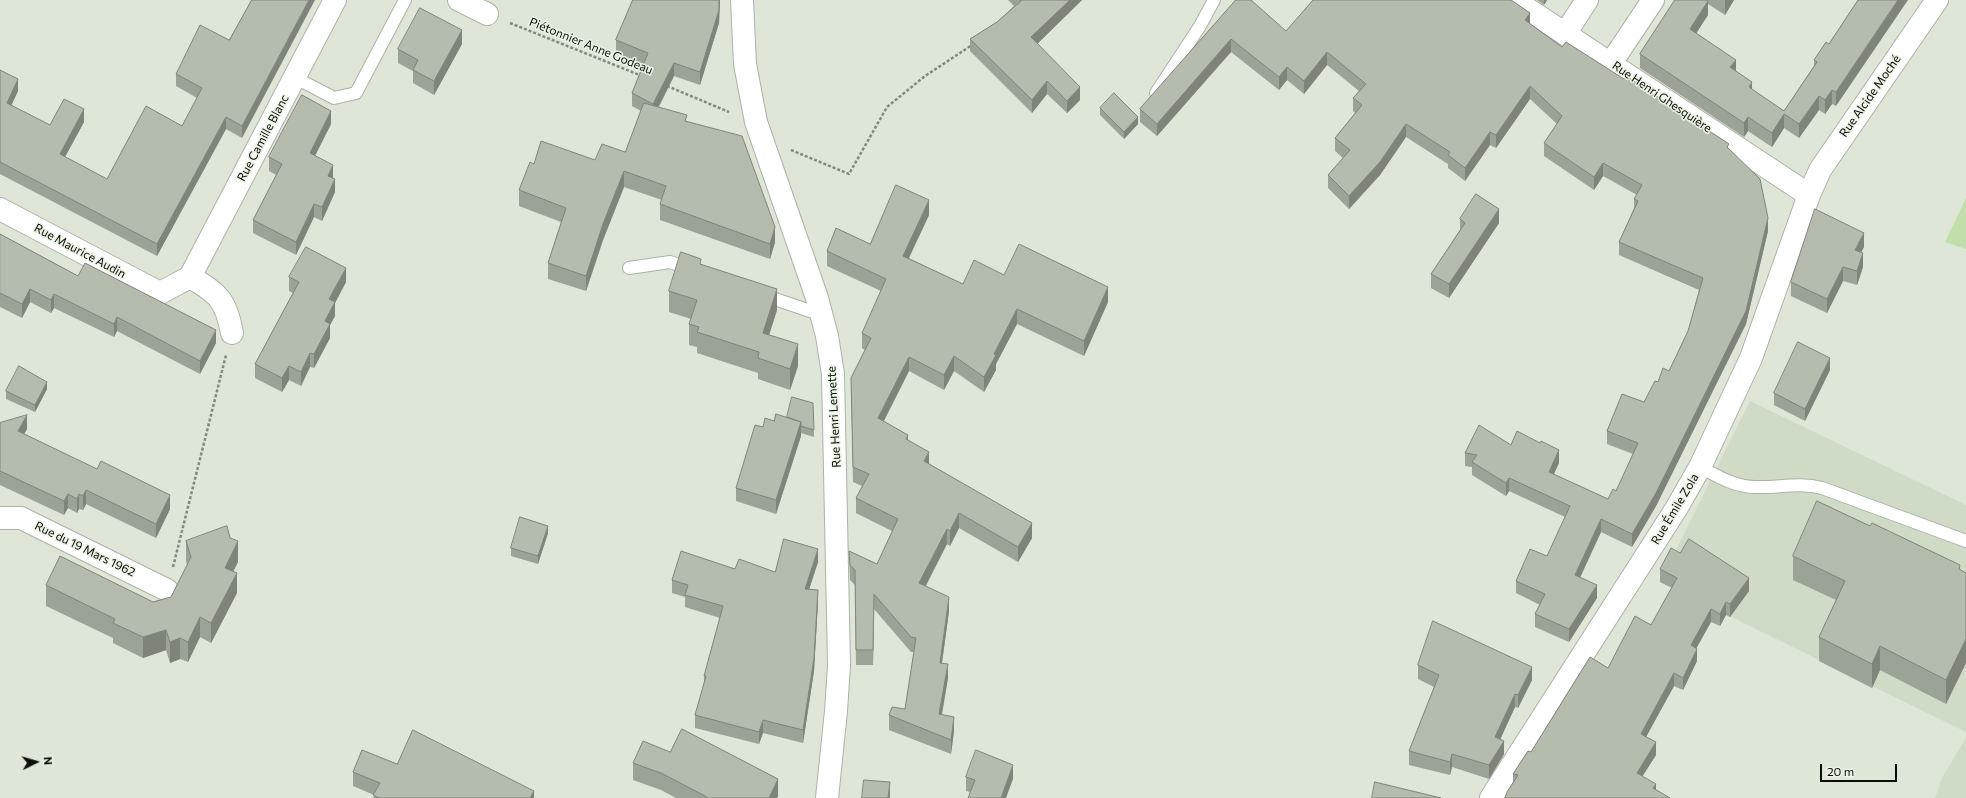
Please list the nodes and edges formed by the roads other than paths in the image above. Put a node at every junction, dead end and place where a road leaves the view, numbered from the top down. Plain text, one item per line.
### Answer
1 (335, 0) edge
2 (405, 0) edge
3 (460, 0) edge
4 (742, 0) edge
5 (1214, 0) edge
6 (1514, 0) edge
7 (1587, 0) edge
8 (1653, 0) edge
9 (1937, 0) edge
10 (487, 14) road end
11 (1565, 34) junction
12 (1611, 63) junction
13 (294, 77) junction
14 (1156, 93) edge
15 (1809, 194) junction
16 (0, 209) edge
17 (629, 268) dead end
18 (706, 275) edge
19 (190, 277) junction
20 (750, 290) edge
21 (822, 315) junction
22 (232, 333) road end
23 (1700, 467) junction
24 (0, 518) edge
25 (1966, 541) edge
26 (167, 590) road end
27 (827, 798) edge
28 (1491, 798) edge

1 - 13 street, Rue Camille Blanc
2 - 13 lane
3 - 10 street
4 - 21 street, Rue Henri Lemette
5 - 14 lane
6 - 11 street, Rue Henri Ghesquière
7 - 11 street
8 - 12 street
9 - 15 street, Rue Alcide Moché
11 - 12 street, Rue Henri Ghesquière
12 - 15 street, Rue Henri Ghesquière
13 - 19 street, Rue Camille Blanc
15 - 23 street, Rue Émile Zola
16 - 19 street, Rue Maurice Audin
17 - 18 lane
19 - 22 street
20 - 21 lane
21 - 27 street, Rue Henri Lemette
23 - 25 lane
23 - 28 street, Rue Émile Zola
24 - 26 street, Rue du 19 Mars 1962

